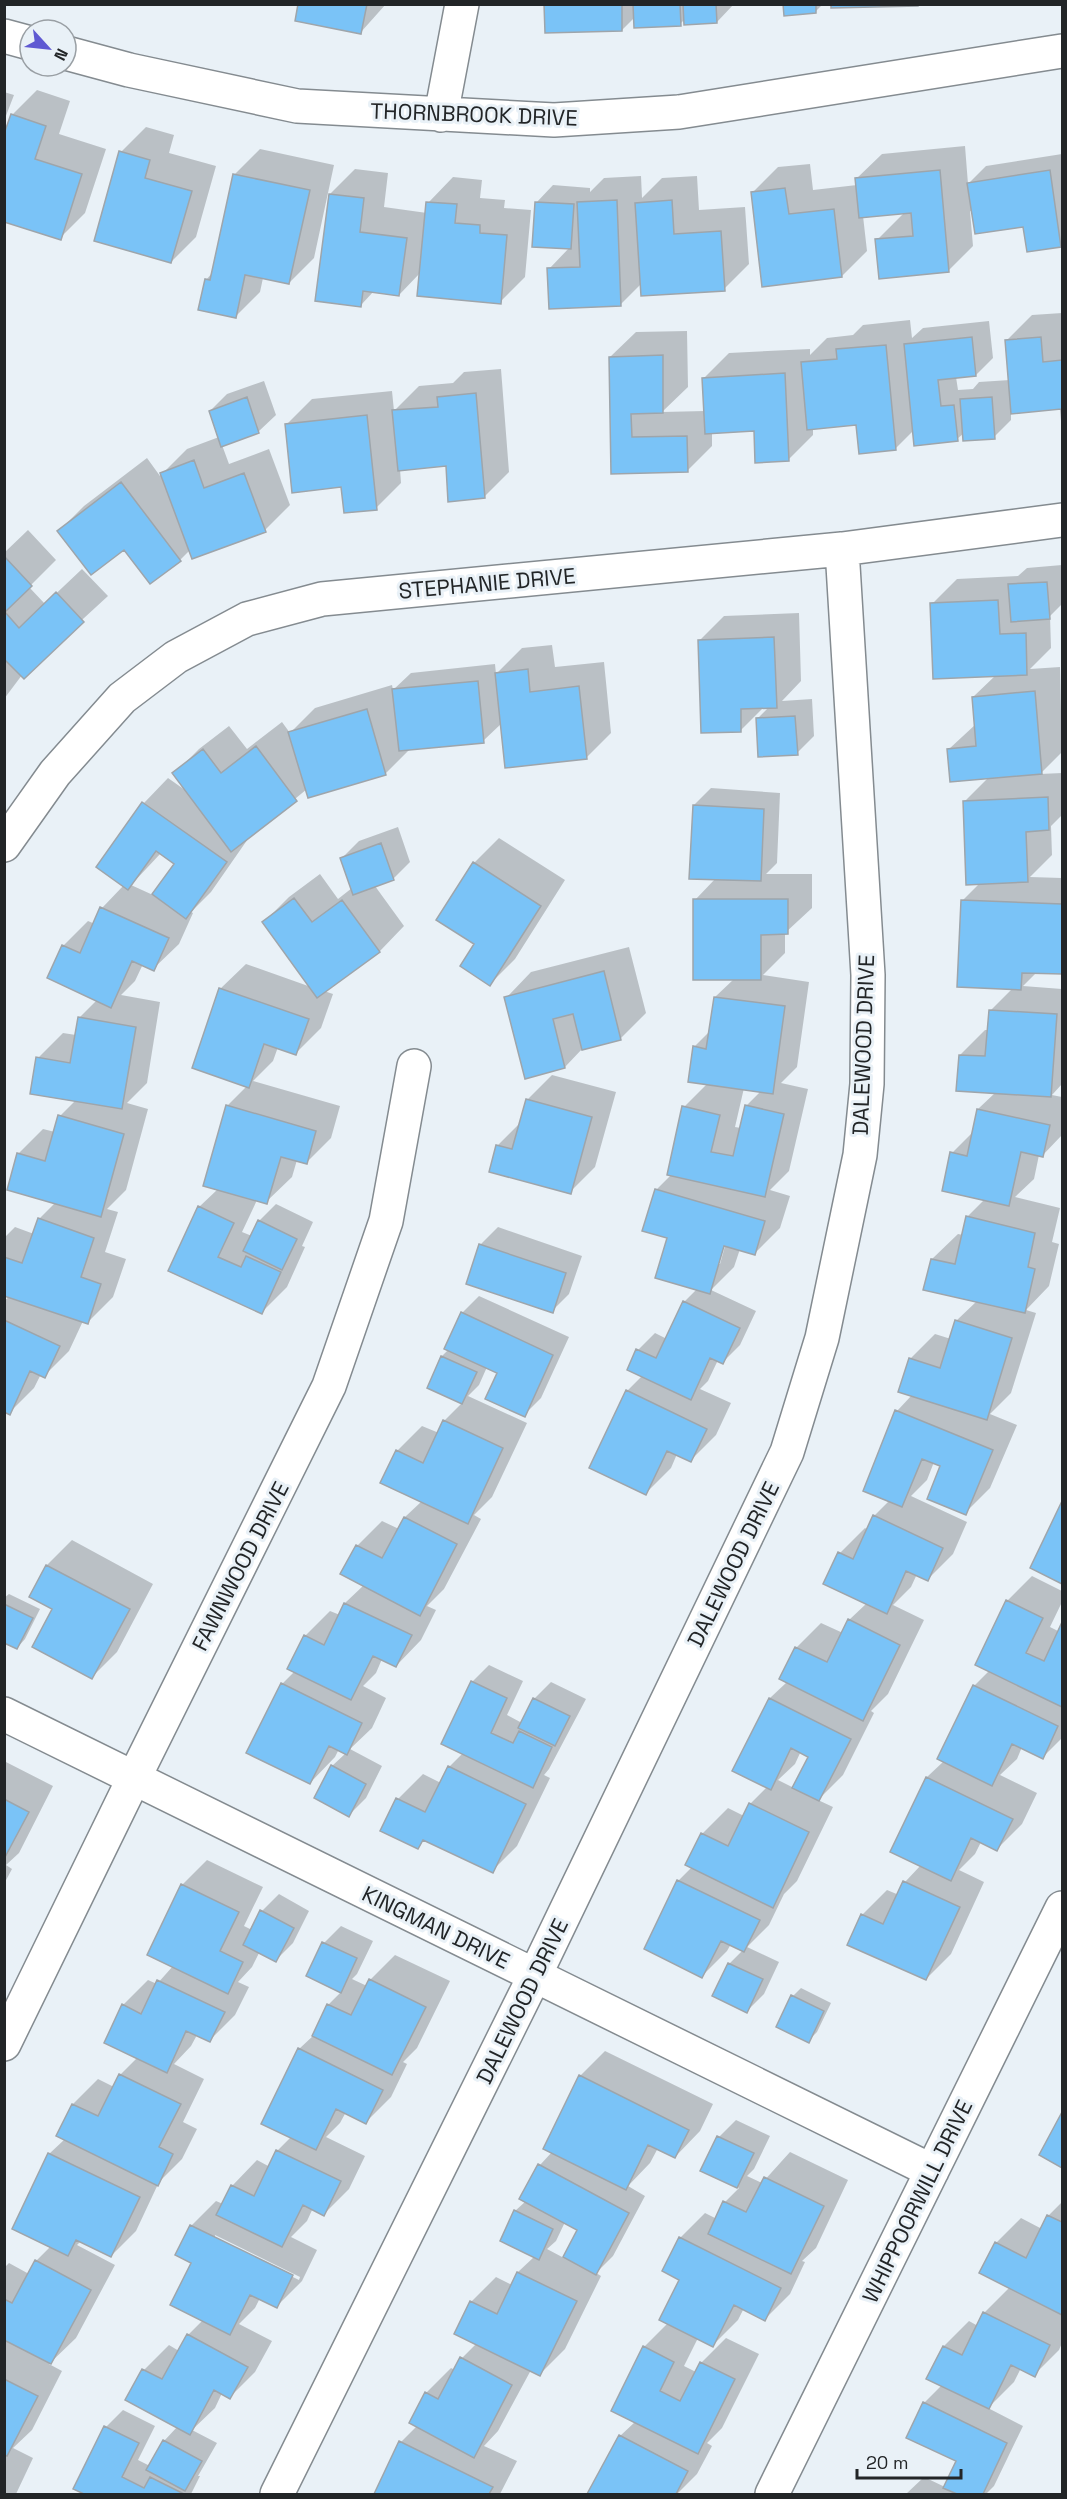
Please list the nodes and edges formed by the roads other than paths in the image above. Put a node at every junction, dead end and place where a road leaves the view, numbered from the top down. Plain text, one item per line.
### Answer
1 (462, 4) edge
2 (1062, 51) edge
3 (78, 55) edge
4 (441, 115) junction
5 (1062, 520) edge
6 (842, 549) junction
7 (4, 845) edge
8 (414, 1066) dead end
9 (4, 1714) edge
10 (134, 1778) junction
11 (1062, 1908) edge
12 (535, 1976) junction
13 (4, 2044) edge
14 (932, 2171) junction
15 (277, 2494) edge
16 (772, 2494) edge

1 - 4 street
2 - 4 street, THORNBROOK DRIVE
3 - 4 street, THORNBROOK DRIVE
5 - 6 street, STEPHANIE DRIVE
6 - 7 street, STEPHANIE DRIVE
6 - 12 street, DALEWOOD DRIVE
8 - 10 street, FAWNWOOD DRIVE
9 - 10 street, KINGMAN DRIVE
10 - 12 street, KINGMAN DRIVE
10 - 13 street, FAWNWOOD DRIVE
11 - 14 street, WHIPPOORWILL DRIVE
12 - 14 street, KINGMAN DRIVE
12 - 15 street, DALEWOOD DRIVE
14 - 16 street, WHIPPOORWILL DRIVE

